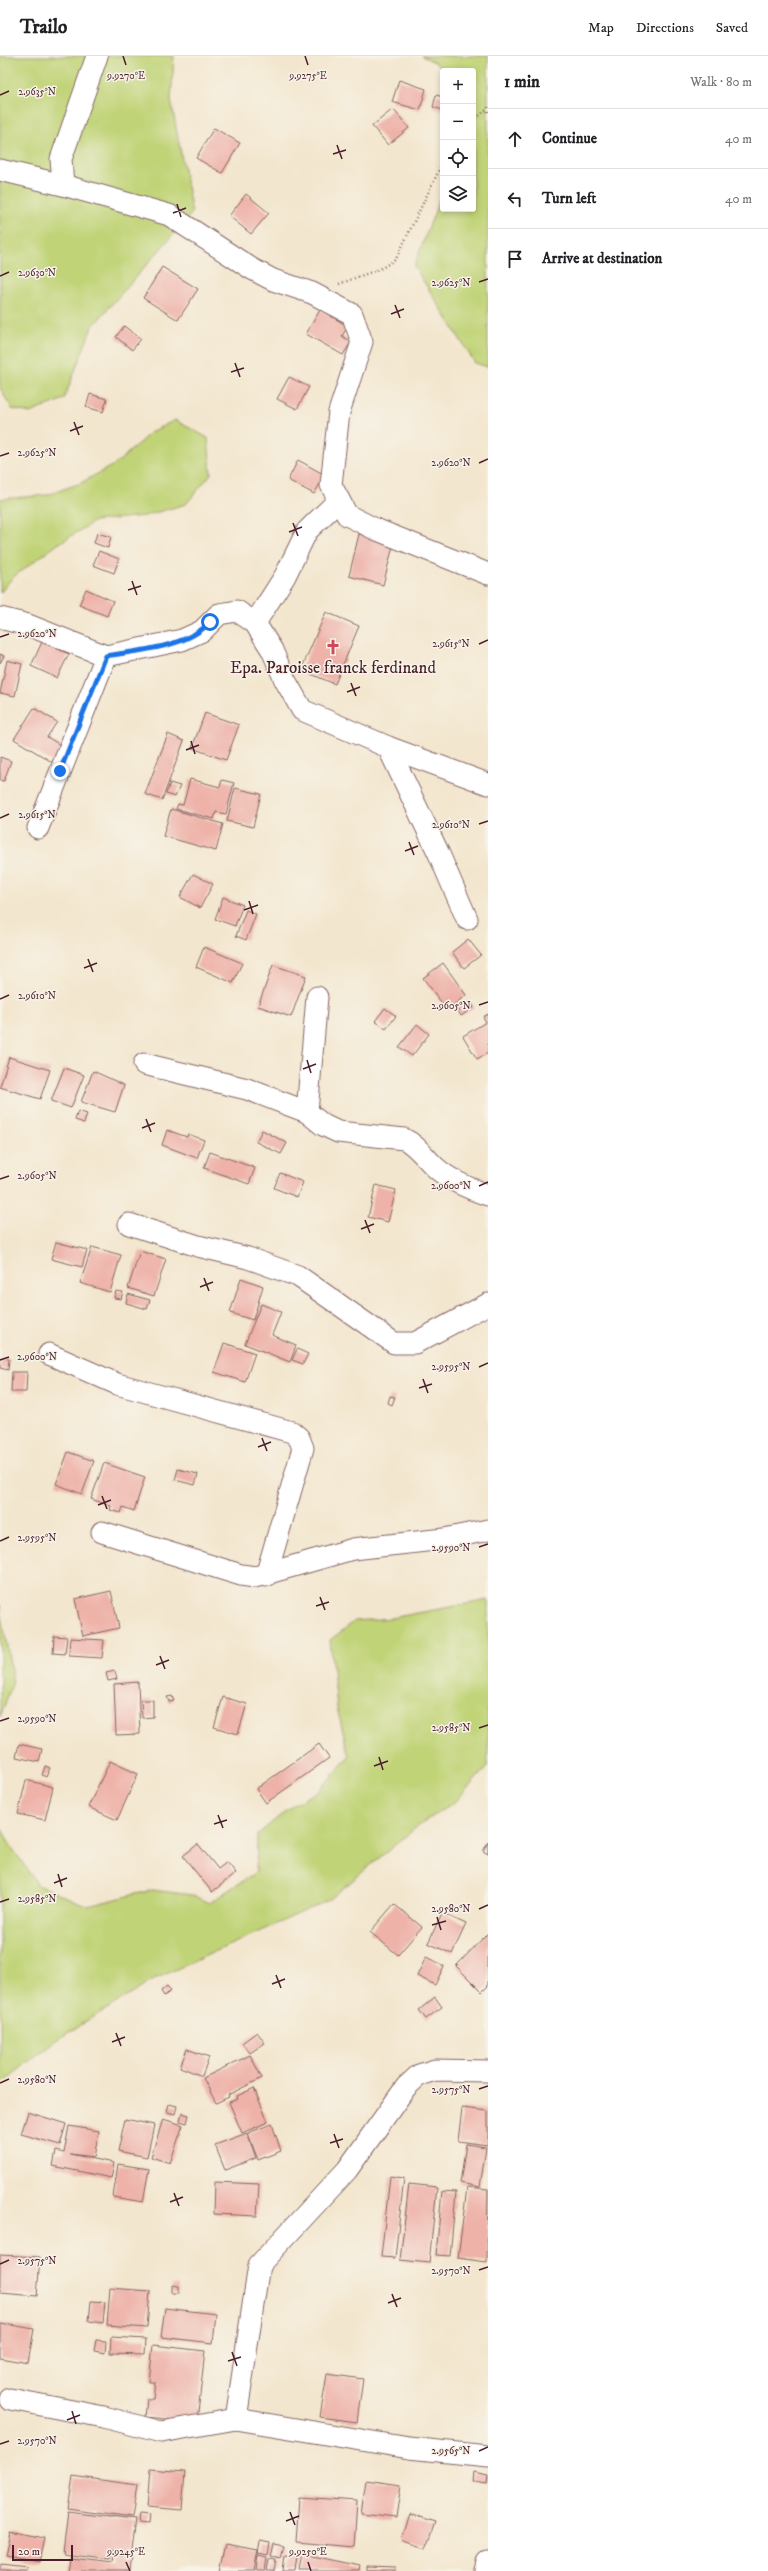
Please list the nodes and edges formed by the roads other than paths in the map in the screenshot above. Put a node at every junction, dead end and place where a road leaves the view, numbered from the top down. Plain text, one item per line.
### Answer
1 (97, 56) edge
2 (0, 170) edge
3 (63, 185) junction
4 (339, 500) junction
5 (488, 574) edge
6 (0, 618) edge
7 (255, 623) junction
8 (106, 656) junction
9 (388, 747) junction
10 (488, 784) edge
11 (38, 828) dead end
12 (467, 919) dead end
13 (317, 997) dead end
14 (144, 1064) dead end
15 (307, 1112) junction
16 (488, 1195) edge
17 (129, 1224) dead end
18 (488, 1304) edge
19 (50, 1354) dead end
20 (488, 1530) edge
21 (102, 1532) dead end
22 (266, 1576) junction
23 (488, 2071) edge
24 (10, 2399) dead end
25 (236, 2419) junction
26 (488, 2456) edge
27 (488, 2561) edge
28 (486, 2571) edge

1 - 3 street
2 - 3 street
3 - 4 street
4 - 5 street
4 - 7 street
6 - 8 street
7 - 8 street
7 - 9 street
8 - 11 street
9 - 10 street
9 - 12 street
13 - 15 street
14 - 15 street
15 - 16 street
17 - 18 street
19 - 22 street
20 - 22 street
21 - 22 street
23 - 25 street
24 - 25 street
25 - 26 street
27 - 28 street

